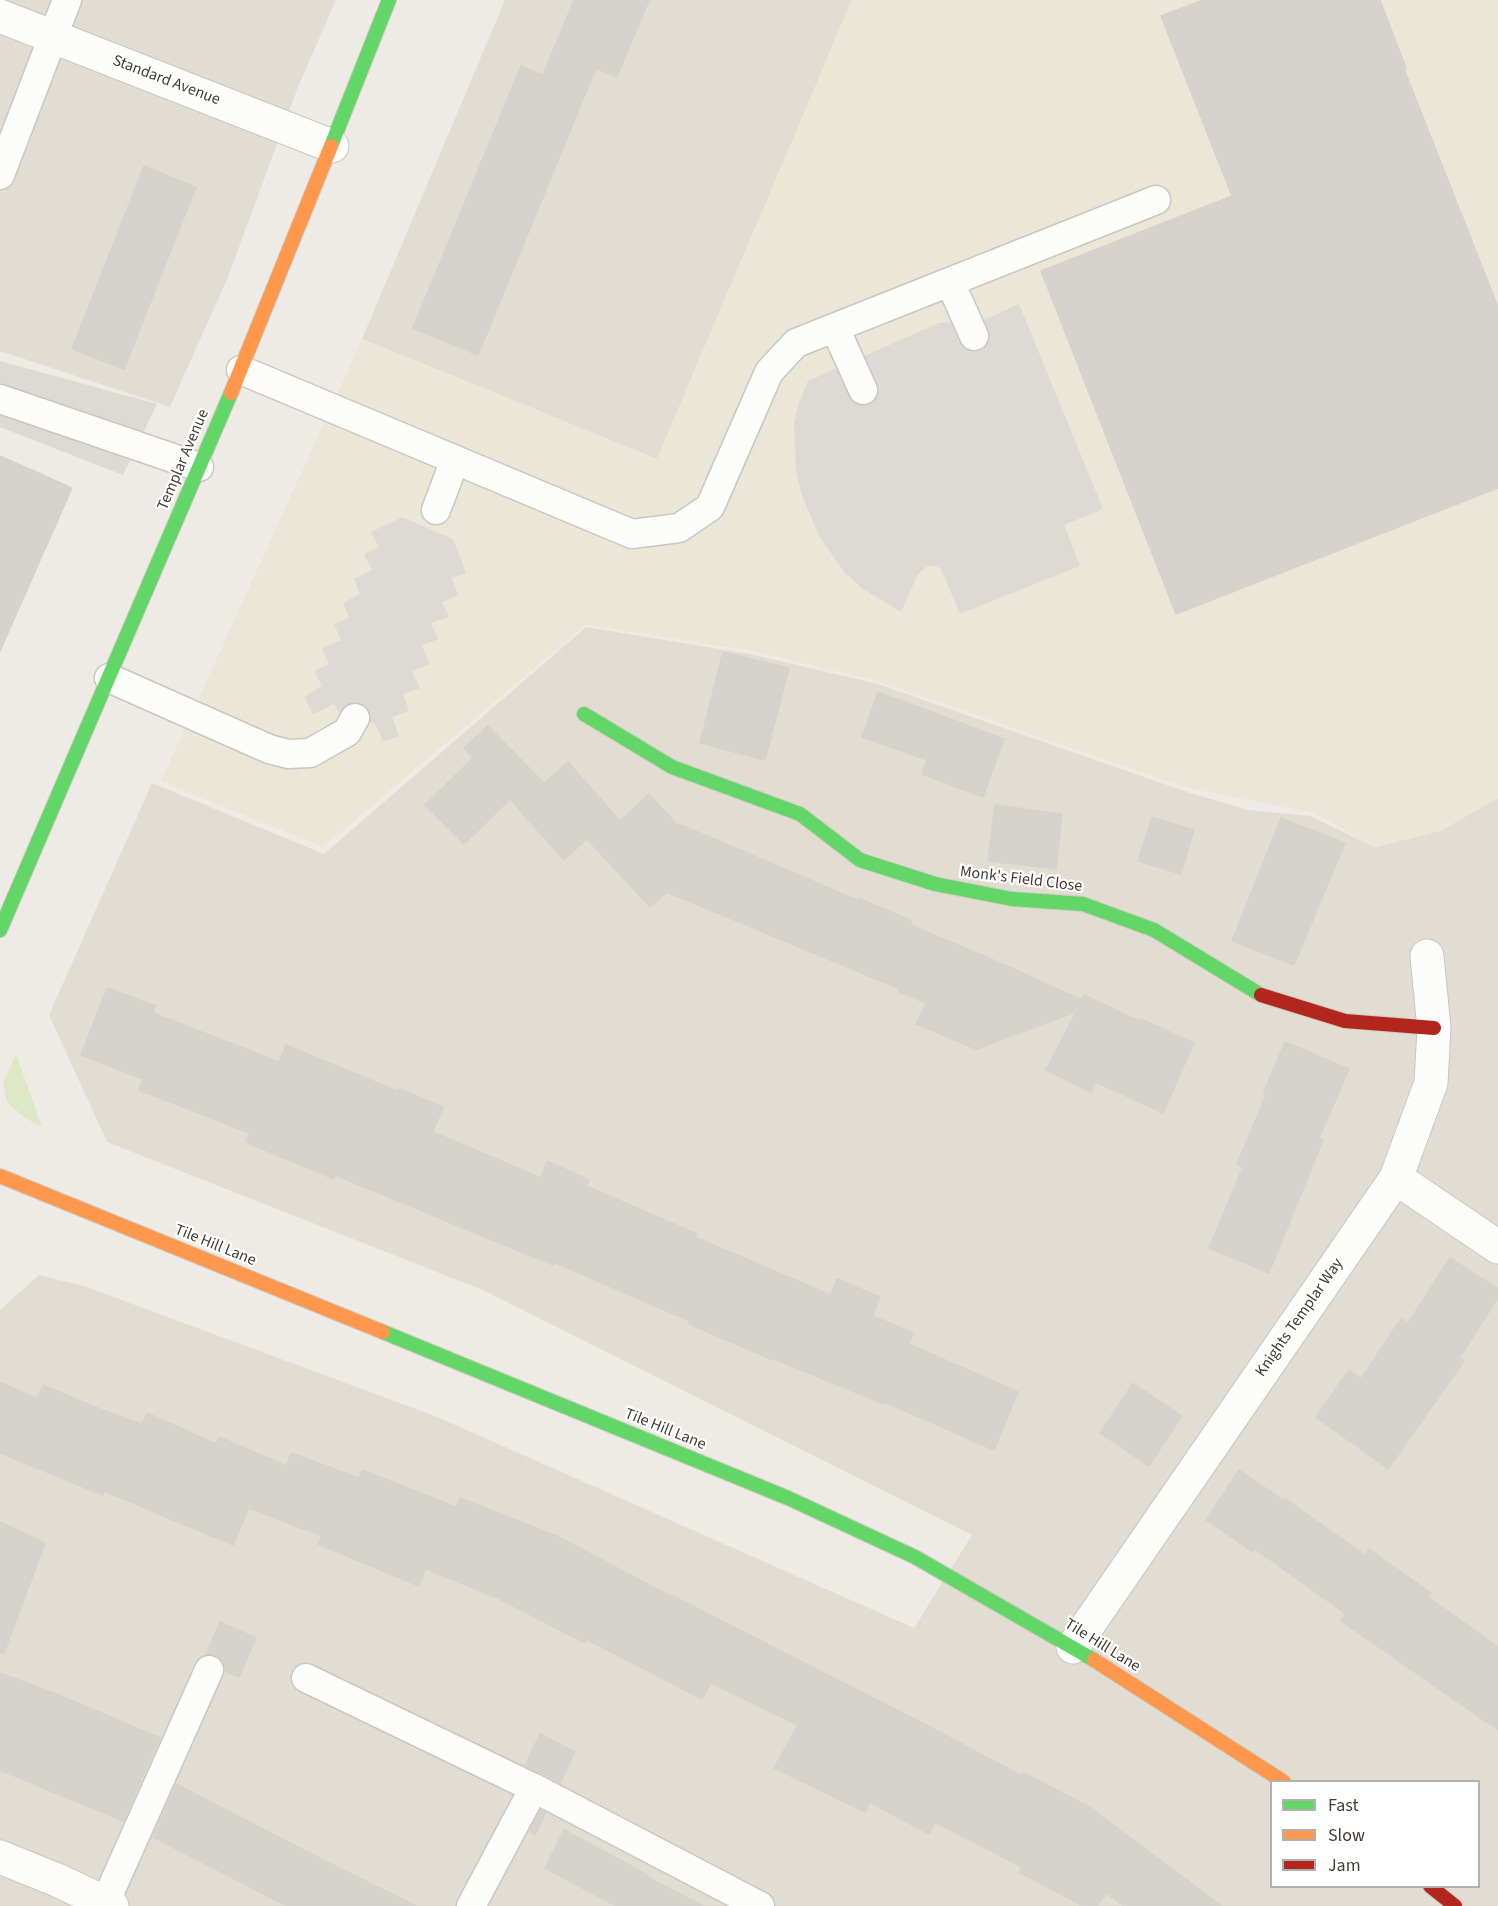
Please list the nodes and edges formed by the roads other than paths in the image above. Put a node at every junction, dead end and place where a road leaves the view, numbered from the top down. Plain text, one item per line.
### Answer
1 (67, 0) edge
2 (389, 0) edge
3 (0, 16) edge
4 (53, 37) junction
5 (332, 146) junction
6 (0, 175) edge
7 (1156, 201) dead end
8 (950, 282) junction
9 (835, 328) junction
10 (974, 336) dead end
11 (241, 370) junction
12 (862, 390) dead end
13 (0, 399) edge
14 (455, 459) junction
15 (199, 466) junction
16 (436, 510) dead end
17 (109, 678) junction
18 (584, 714) dead end
19 (354, 718) dead end
20 (0, 930) edge
21 (1427, 956) dead end
22 (1434, 1028) junction
23 (0, 1176) edge
24 (1396, 1178) junction
25 (1498, 1247) edge
26 (1073, 1647) junction
27 (209, 1670) dead end
28 (306, 1678) dead end
29 (1281, 1780) edge
30 (534, 1788) junction
31 (0, 1857) edge
32 (1431, 1888) edge
33 (108, 1904) edge
34 (471, 1906) edge
35 (760, 1906) edge
36 (1455, 1906) edge

1 - 4 lane
2 - 5 street, Templar Avenue
3 - 4 street, Standard Avenue
4 - 5 street, Standard Avenue
4 - 6 lane
5 - 11 street, Templar Avenue
7 - 8 lane
8 - 9 lane
8 - 10 lane
9 - 12 lane
9 - 14 lane
11 - 14 lane
11 - 15 street, Templar Avenue
13 - 15 lane
14 - 16 lane
15 - 17 street, Templar Avenue
17 - 19 lane
17 - 20 street, Templar Avenue
18 - 22 street, Monk's Field Close
21 - 22 street, Knights Templar Way
22 - 24 street, Knights Templar Way
23 - 26 street, Tile Hill Lane
24 - 25 street
24 - 26 street, Knights Templar Way
26 - 29 street, Tile Hill Lane
27 - 33 lane
28 - 30 lane
30 - 34 lane
30 - 35 lane
31 - 33 street
32 - 36 street

